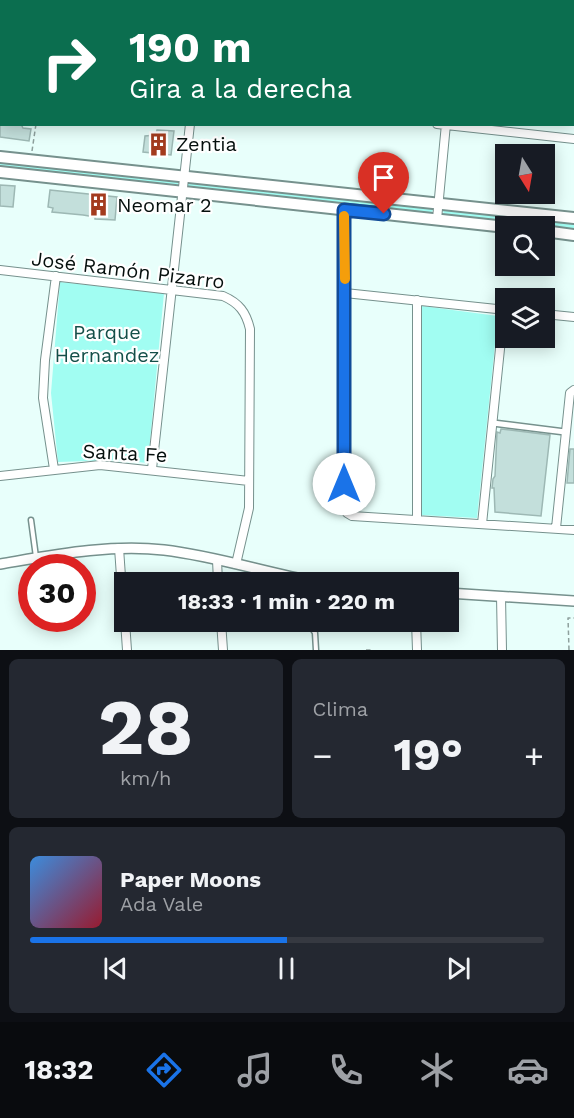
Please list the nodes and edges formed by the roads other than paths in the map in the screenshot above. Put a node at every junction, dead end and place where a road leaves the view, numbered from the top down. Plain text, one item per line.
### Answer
1 (190, 126) edge
2 (446, 126) edge
3 (455, 126) edge
4 (574, 139) edge
5 (0, 157) edge
6 (0, 172) edge
7 (184, 177) junction
8 (183, 192) junction
9 (439, 204) junction
10 (344, 210) junction
11 (574, 218) edge
12 (437, 219) junction
13 (495, 226) edge
14 (555, 232) edge
15 (574, 235) edge
16 (0, 270) edge
17 (56, 276) junction
18 (171, 290) junction
19 (345, 293) junction
20 (417, 300) junction
21 (495, 309) edge
22 (555, 315) edge
23 (574, 317) edge
24 (501, 348) edge
25 (574, 390) edge
26 (493, 423) junction
27 (565, 432) junction
28 (54, 469) junction
29 (153, 469) junction
30 (0, 476) edge
31 (249, 480) junction
32 (31, 520) dead end
33 (417, 520) junction
34 (482, 524) junction
35 (556, 528) junction
36 (574, 530) edge
37 (119, 548) junction
38 (35, 554) edge
39 (60, 554) edge
40 (217, 560) junction
41 (18, 561) edge
42 (0, 564) edge
43 (236, 564) junction
44 (262, 571) joint
45 (121, 572) edge
46 (218, 572) edge
47 (267, 572) edge
48 (459, 594) edge
49 (501, 596) junction
50 (574, 601) edge
51 (126, 632) edge
52 (221, 632) edge
53 (314, 632) edge
54 (416, 632) edge
55 (127, 650) edge
56 (223, 650) edge
57 (316, 650) edge
58 (417, 650) edge
59 (502, 650) edge

1 - 7 street
2 - 9 street
3 - 4 street
5 - 7 main road
6 - 8 main road
7 - 8 street
7 - 9 main road
8 - 10 main road
8 - 18 street
9 - 11 main road
9 - 12 street
10 - 12 main road
10 - 19 street
12 - 13 main road
14 - 15 main road
16 - 17 street, José Ramón Pizarro
17 - 18 street, José Ramón Pizarro
17 - 28 street
18 - 29 street
18 - 31 street, José Ramón Pizarro
19 - 20 street
19 - 33 street
20 - 21 street
20 - 33 street
22 - 23 street
24 - 26 street
25 - 27 street
26 - 27 street
26 - 34 street
27 - 35 street
28 - 29 street, Santa Fe
28 - 30 street, Santa Fe
29 - 31 street, Santa Fe
31 - 43 street, José Ramón Pizarro
32 - 38 lane
33 - 34 street
34 - 35 street
35 - 36 street
37 - 39 street
37 - 40 street
37 - 45 street
40 - 43 street
40 - 46 street
41 - 42 street
43 - 44 street
44 - 47 street
48 - 49 street
49 - 50 street
49 - 59 street
51 - 55 street
52 - 56 street
53 - 57 lane
54 - 58 street

